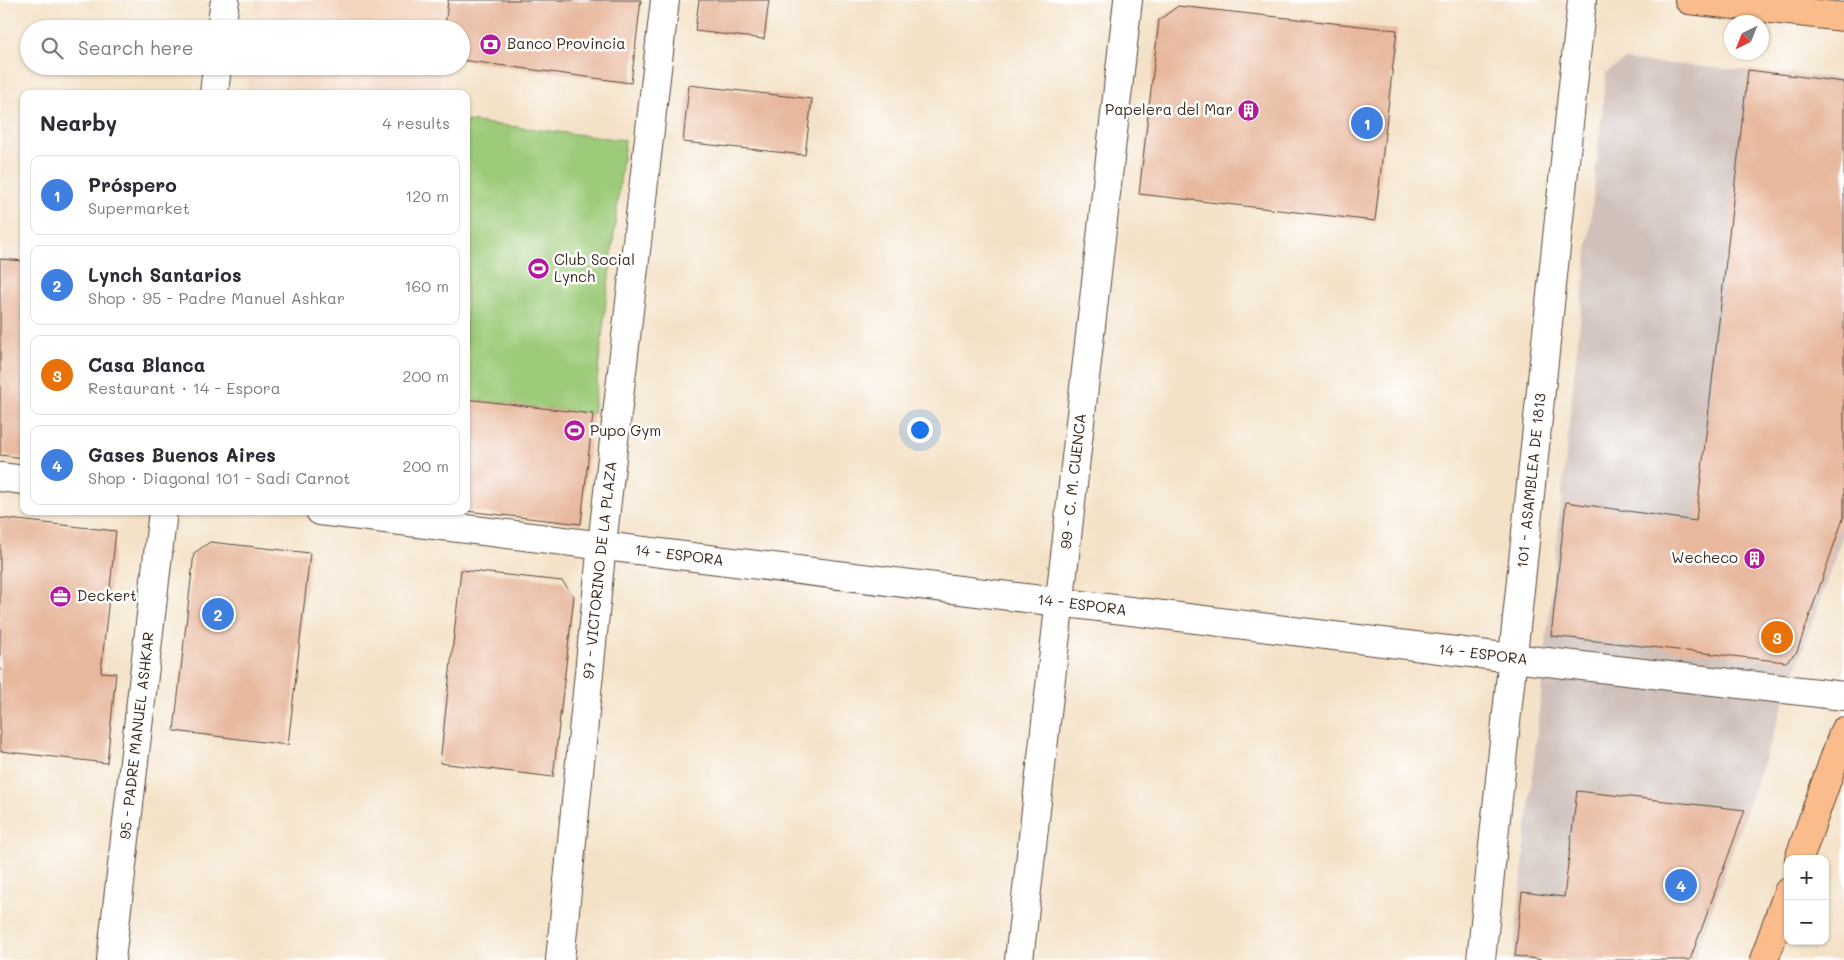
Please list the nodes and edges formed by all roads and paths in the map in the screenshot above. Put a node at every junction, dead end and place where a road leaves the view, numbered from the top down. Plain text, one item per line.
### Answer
1 (225, 0) edge
2 (665, 0) edge
3 (1128, 0) edge
4 (1582, 0) edge
5 (1688, 0) edge
6 (1844, 17) edge
7 (222, 20) edge
8 (216, 75) edge
9 (214, 90) edge
10 (0, 477) edge
11 (20, 480) edge
12 (163, 515) edge
13 (354, 515) edge
14 (602, 544) junction
15 (1059, 602) junction
16 (1512, 658) junction
17 (1844, 696) edge
18 (1844, 731) edge
19 (1800, 855) edge
20 (1785, 900) edge
21 (111, 960) edge
22 (560, 960) edge
23 (1019, 960) edge
24 (1481, 960) edge
25 (1764, 960) edge

1 - 7 street
2 - 14 street, 97 - VICTORINO DE LA PLAZA
3 - 15 street, 99 - C. M. CUENCA
4 - 16 street, 101 - ASAMBLEA DE 1813
5 - 6 main road
8 - 9 street
10 - 11 street
12 - 21 street, 95 - PADRE MANUEL ASHKAR
13 - 14 street, 14 - ESPORA
14 - 15 street, 14 - ESPORA
14 - 22 street, 97 - VICTORINO DE LA PLAZA
15 - 16 street, 14 - ESPORA
15 - 23 street, 99 - C. M. CUENCA
16 - 17 street, 14 - ESPORA
16 - 24 street, 101 - ASAMBLEA DE 1813
18 - 19 main road
20 - 25 main road

